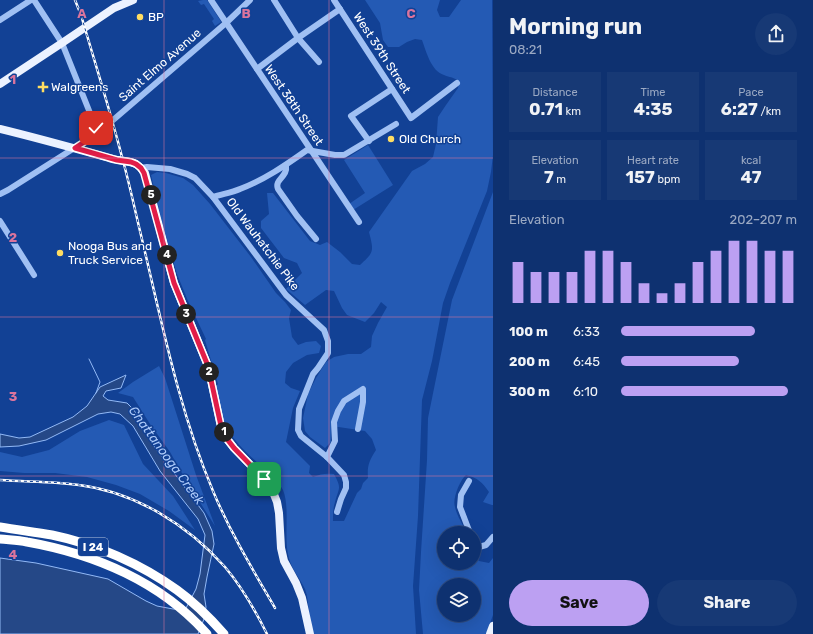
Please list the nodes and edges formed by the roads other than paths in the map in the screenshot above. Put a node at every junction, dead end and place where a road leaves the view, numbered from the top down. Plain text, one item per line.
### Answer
1 (32, 0) edge
2 (133, 0) edge
3 (211, 0) edge
4 (250, 0) edge
5 (274, 0) edge
6 (334, 0) edge
7 (340, 9) junction
8 (0, 20) edge
9 (226, 23) junction
10 (298, 38) junction
11 (62, 44) junction
12 (318, 62) dead end
13 (257, 69) junction
14 (457, 83) dead end
15 (0, 84) edge
16 (392, 89) junction
17 (396, 124) dead end
18 (0, 129) edge
19 (98, 133) junction
20 (369, 141) junction
21 (75, 148) junction
22 (312, 151) junction
23 (286, 166) junction
24 (141, 168) junction
25 (0, 194) edge
26 (213, 197) junction
27 (0, 221) edge
28 (358, 222) dead end
29 (316, 239) dead end
30 (34, 274) dead end
31 (358, 429) dead end
32 (327, 457) junction
33 (469, 481) dead end
34 (337, 512) dead end
35 (467, 526) edge
36 (0, 527) edge
37 (493, 537) edge
38 (0, 539) edge
39 (481, 547) edge
40 (493, 626) edge
41 (206, 632) edge
42 (224, 634) edge
43 (310, 634) edge
44 (490, 634) edge

1 - 8 street
1 - 11 street
2 - 11 main road
3 - 9 street, West 38th Street
4 - 9 street, Saint Elmo Avenue
5 - 10 street
6 - 7 street, West 39th Street
7 - 10 street
7 - 16 street, West 39th Street
9 - 13 street, West 38th Street
9 - 19 street, Saint Elmo Avenue
10 - 12 street
10 - 13 street
11 - 15 main road
11 - 19 street
13 - 22 street, West 38th Street
14 - 16 street, West 39th Street
16 - 20 street
17 - 20 street
18 - 21 main road
19 - 21 street, Saint Elmo Avenue
20 - 22 street
21 - 24 main road
21 - 25 street, Saint Elmo Avenue
22 - 23 street
22 - 28 street, West 38th Street
23 - 26 street
23 - 29 street
24 - 26 street, Old Wauhatchie Pike
24 - 43 main road
26 - 32 street, Old Wauhatchie Pike
27 - 30 street
31 - 32 street
32 - 34 street, Old Wauhatchie Pike
33 - 35 street
36 - 42 highway, I 24
37 - 39 street
38 - 41 highway, I 24
40 - 44 main road

